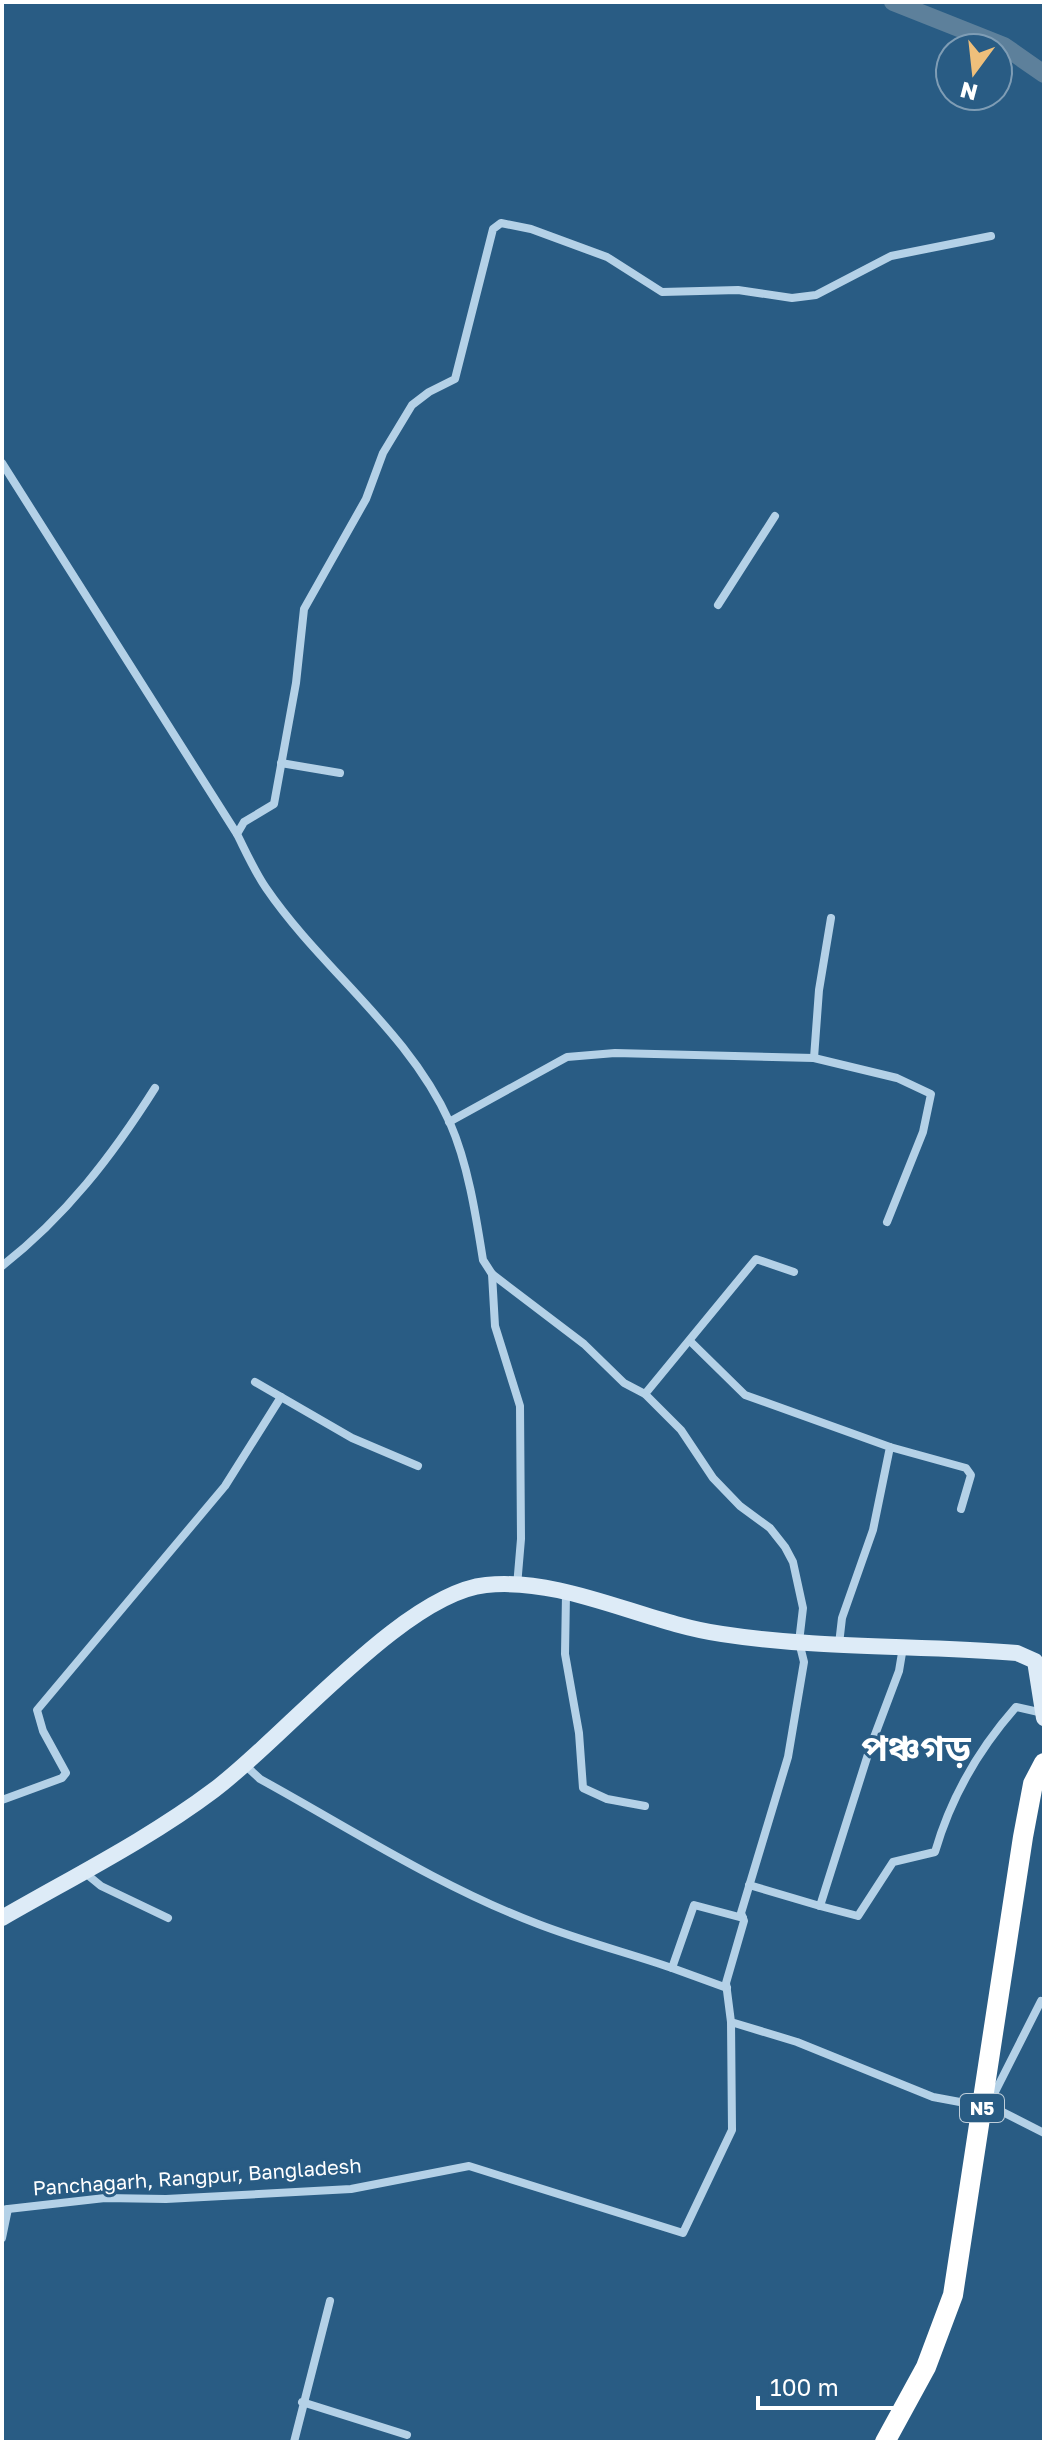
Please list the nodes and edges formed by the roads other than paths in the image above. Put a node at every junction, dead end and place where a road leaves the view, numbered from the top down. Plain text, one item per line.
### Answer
1 (991, 236) dead end
2 (2, 463) edge
3 (775, 516) dead end
4 (718, 605) dead end
5 (281, 763) junction
6 (340, 773) dead end
7 (237, 834) junction
8 (831, 918) dead end
9 (814, 1058) junction
10 (155, 1088) dead end
11 (449, 1122) junction
12 (887, 1222) dead end
13 (2, 1266) edge
14 (794, 1272) dead end
15 (492, 1274) junction
16 (690, 1341) junction
17 (255, 1382) dead end
18 (645, 1394) junction
19 (281, 1397) junction
20 (890, 1447) junction
21 (418, 1466) dead end
22 (961, 1509) dead end
23 (517, 1586) junction
24 (566, 1594) junction
25 (799, 1642) junction
26 (839, 1644) junction
27 (903, 1646) junction
28 (1040, 1663) edge
29 (1043, 1715) edge
30 (1044, 1763) edge
31 (244, 1764) junction
32 (2, 1800) edge
33 (645, 1806) dead end
34 (83, 1871) junction
35 (749, 1885) junction
36 (820, 1906) junction
37 (2, 1918) edge
38 (168, 1918) dead end
39 (743, 1918) junction
40 (672, 1968) junction
41 (727, 1988) junction
42 (1044, 2003) edge
43 (731, 2022) junction
44 (983, 2102) junction
45 (1044, 2133) edge
46 (5, 2210) edge
47 (2, 2238) edge
48 (330, 2301) dead end
49 (302, 2402) junction
50 (407, 2435) dead end
51 (294, 2442) edge
52 (885, 2442) edge

1 - 5 street
2 - 7 street
3 - 4 street
5 - 6 street
5 - 7 street
7 - 11 street
8 - 9 street
9 - 11 street
9 - 12 street
10 - 13 street
11 - 15 street
14 - 16 street
15 - 18 street, Panchagarh, Rangpur, Bangladesh
15 - 23 street
16 - 18 street
16 - 20 street
17 - 19 street
18 - 25 street, Panchagarh, Rangpur, Bangladesh
19 - 21 street
19 - 32 street
20 - 22 street
20 - 26 street
23 - 24 street
23 - 31 street
24 - 25 street
24 - 33 street
25 - 26 street
25 - 35 street, Panchagarh, Rangpur, Bangladesh
26 - 27 street
27 - 28 street
27 - 36 street
28 - 29 street
29 - 36 street
30 - 44 highway, N5
31 - 34 street
31 - 40 street
34 - 37 street
34 - 38 street
35 - 36 street
35 - 39 street, Panchagarh, Rangpur, Bangladesh
39 - 40 street
39 - 41 street, Panchagarh, Rangpur, Bangladesh
40 - 41 street
41 - 43 street, Panchagarh, Rangpur, Bangladesh
42 - 44 street
43 - 44 street
43 - 46 street, Panchagarh, Rangpur, Bangladesh
44 - 45 street
44 - 52 highway, N5
46 - 47 street
48 - 49 street
49 - 50 street
49 - 51 street

